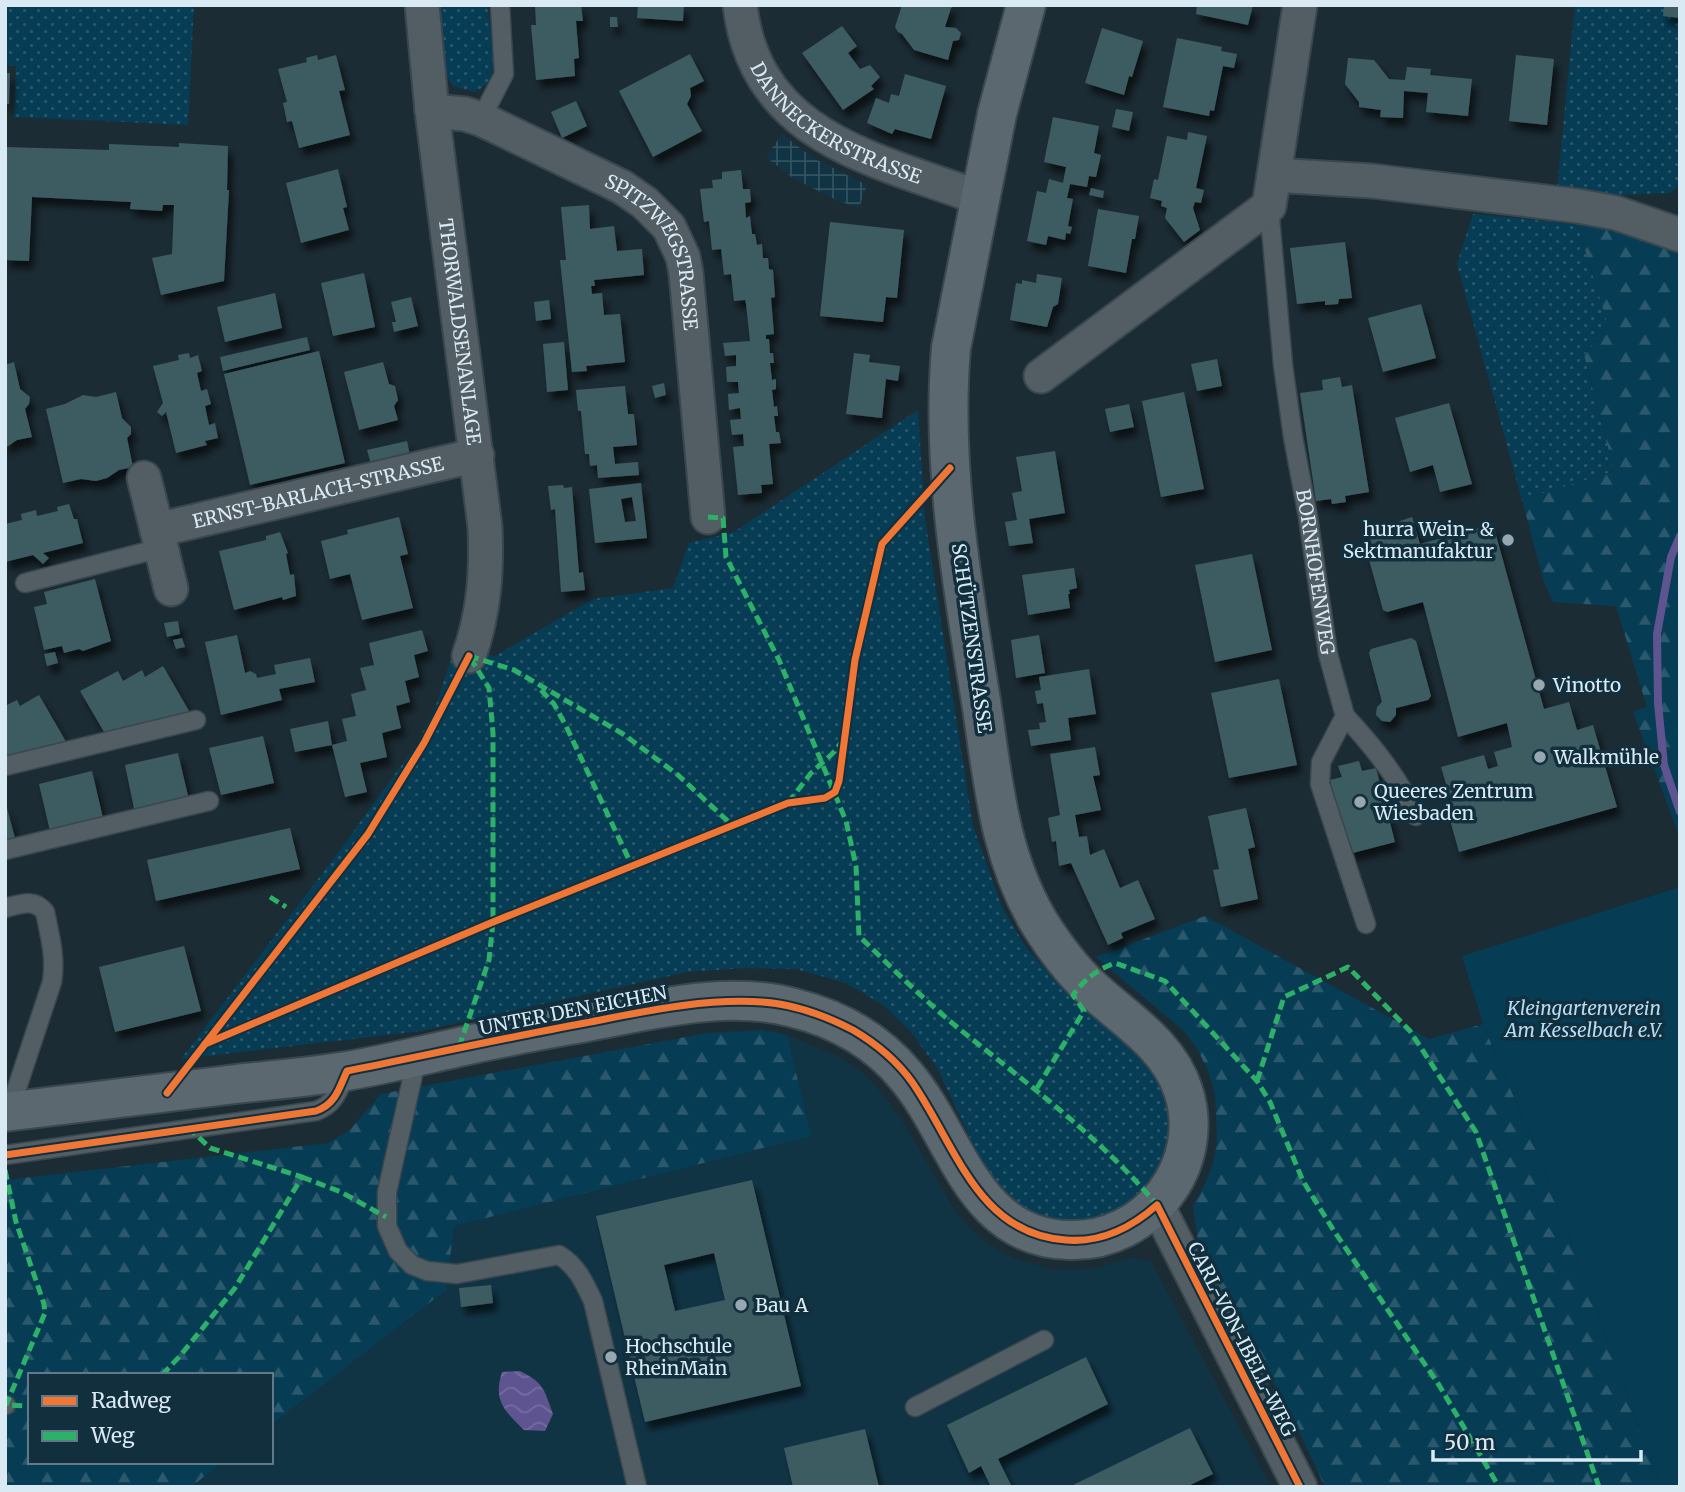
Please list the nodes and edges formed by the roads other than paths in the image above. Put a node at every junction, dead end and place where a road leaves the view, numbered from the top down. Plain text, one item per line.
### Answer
1 (422, 5) edge
2 (500, 5) edge
3 (740, 5) edge
4 (1026, 5) edge
5 (1300, 5) edge
6 (432, 111) junction
7 (481, 120) junction
8 (1271, 190) junction
9 (980, 198) junction
10 (1680, 236) edge
11 (1041, 376) dead end
12 (477, 455) junction
13 (144, 478) dead end
14 (708, 517) dead end
15 (159, 539) junction
16 (25, 583) dead end
17 (171, 589) dead end
18 (470, 656) dead end
19 (1345, 716) junction
20 (196, 720) dead end
21 (5, 765) edge
22 (209, 801) dead end
23 (1416, 816) dead end
24 (5, 850) edge
25 (5, 908) edge
26 (1366, 924) dead end
27 (416, 1057) junction
28 (346, 1071) junction
29 (7, 1112) edge
30 (5, 1155) edge
31 (1157, 1205) junction
32 (1044, 1340) dead end
33 (915, 1407) dead end
34 (637, 1487) edge
35 (1300, 1487) edge

1 - 6 street, THORWALDSENANLAGE
2 - 7 lane
3 - 9 street, DANNECKERSTRASSE
4 - 9 main road, SCHÜTZENSTRASSE
5 - 8 street
6 - 7 street, SPITZWEGSTRASSE
6 - 12 street, THORWALDSENANLAGE
7 - 14 street, SPITZWEGSTRASSE
8 - 10 street
8 - 11 street
8 - 19 lane, BORNHOFENWEG
9 - 31 main road, SCHÜTZENSTRASSE
12 - 15 street, ERNST-BARLACH-STRASSE
12 - 18 street, THORWALDSENANLAGE
13 - 15 street
15 - 16 lane
15 - 17 street
19 - 23 lane
19 - 26 lane
20 - 21 lane
22 - 24 lane
25 - 29 lane
27 - 28 main road, UNTER DEN EICHEN
27 - 31 main road, UNTER DEN EICHEN
27 - 34 lane
28 - 29 main road, UNTER DEN EICHEN
28 - 30 lane
31 - 35 street, CARL-VON-IBELL-WEG
32 - 33 lane

